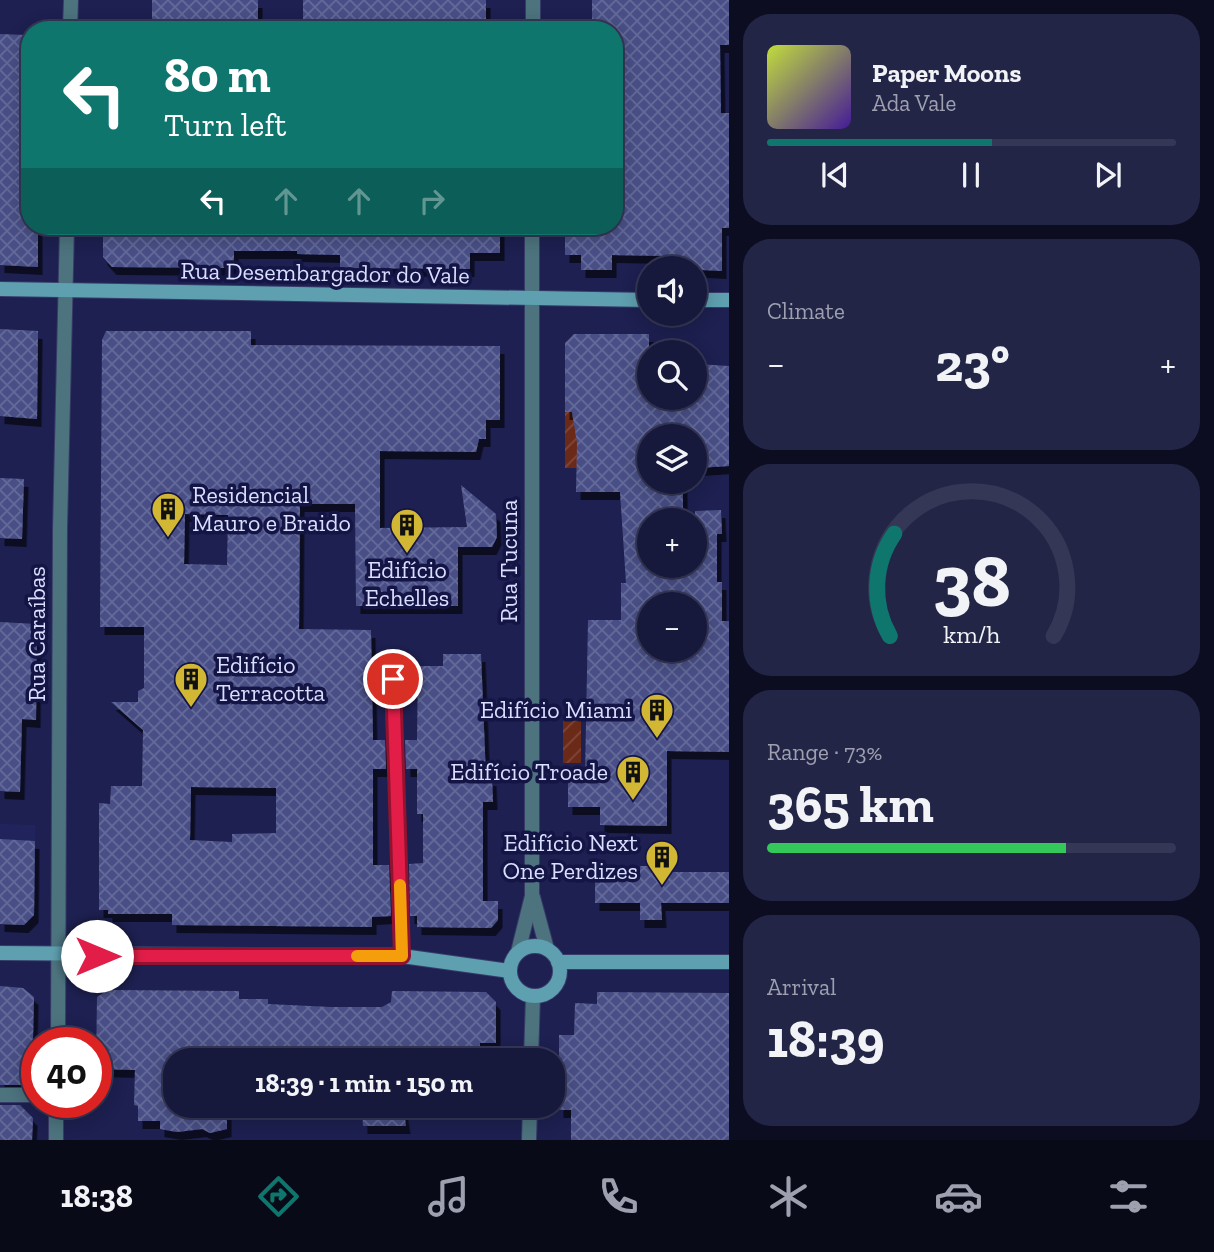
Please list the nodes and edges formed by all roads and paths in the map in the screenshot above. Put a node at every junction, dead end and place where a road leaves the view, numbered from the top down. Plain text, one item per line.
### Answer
1 (71, 0) edge
2 (533, 0) edge
3 (70, 21) edge
4 (533, 21) edge
5 (66, 235) edge
6 (532, 235) edge
7 (0, 289) edge
8 (65, 291) junction
9 (531, 299) junction
10 (637, 300) edge
11 (707, 300) edge
12 (729, 300) edge
13 (393, 679) dead end
14 (532, 896) junction
15 (547, 949) junction
16 (518, 952) junction
17 (0, 953) edge
18 (60, 954) junction
19 (402, 956) junction
20 (558, 962) junction
21 (729, 962) edge
22 (510, 971) junction
23 (533, 996) junction
24 (58, 1027) edge
25 (531, 1048) edge
26 (0, 1095) edge
27 (21, 1095) edge
28 (56, 1118) edge
29 (530, 1118) edge
30 (56, 1140) edge
31 (529, 1140) edge

1 - 3 street
2 - 4 street
5 - 8 street, Rua Caraíbas
6 - 9 street, Rua Tucuna
7 - 8 street, Rua Desembargador do Vale
8 - 9 street, Rua Desembargador do Vale
8 - 18 street, Rua Caraíbas
9 - 10 street, Rua Desembargador do Vale
9 - 14 street, Rua Tucuna
11 - 12 street
13 - 19 street
14 - 15 street, Rua Tucuna
14 - 16 street, Rua Tucuna
15 - 16 street
15 - 20 street
16 - 22 street
17 - 18 street
18 - 19 street
18 - 24 street, Rua Caraíbas
19 - 22 street
20 - 21 street
20 - 23 street
22 - 23 street
23 - 25 street
26 - 27 street
28 - 30 street
29 - 31 street

